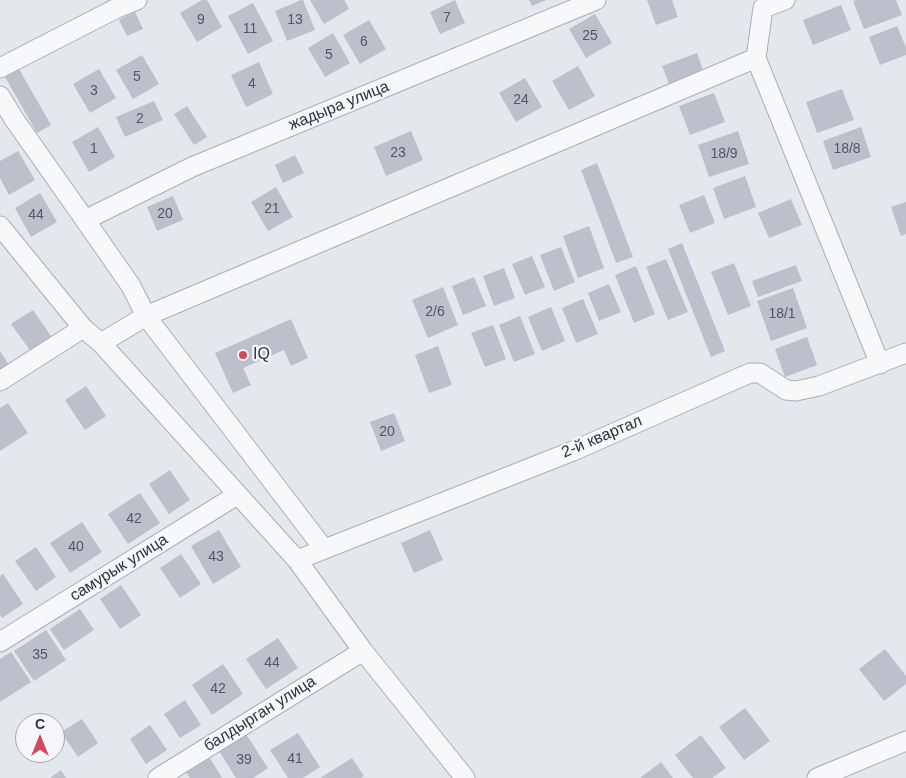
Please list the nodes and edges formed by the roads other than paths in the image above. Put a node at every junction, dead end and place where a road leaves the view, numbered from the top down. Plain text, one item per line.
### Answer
1 (137, 0) edge
2 (596, 0) edge
3 (784, 0) edge
4 (756, 58) junction
5 (0, 68) edge
6 (0, 96) edge
7 (85, 220) junction
8 (0, 226) edge
9 (146, 316) junction
10 (83, 328) junction
11 (101, 344) junction
12 (906, 353) edge
13 (880, 364) junction
14 (0, 381) edge
15 (237, 495) junction
16 (324, 549) junction
17 (296, 560) junction
18 (0, 642) edge
19 (363, 651) junction
20 (906, 741) edge
21 (158, 778) edge
22 (465, 778) edge
23 (817, 778) edge

1 - 5 street
2 - 7 street, жадыра улица
3 - 4 street
4 - 9 street
4 - 13 street
6 - 7 street
7 - 9 street
8 - 10 street
9 - 11 street
9 - 16 street
10 - 11 street
10 - 14 street
11 - 15 street
12 - 13 street, 2-й квартал
13 - 16 street, 2-й квартал
15 - 17 street
15 - 18 street, самурык улица
16 - 17 street, 2-й квартал
17 - 19 street
19 - 21 street, балдырган улица
19 - 22 street
20 - 23 street

